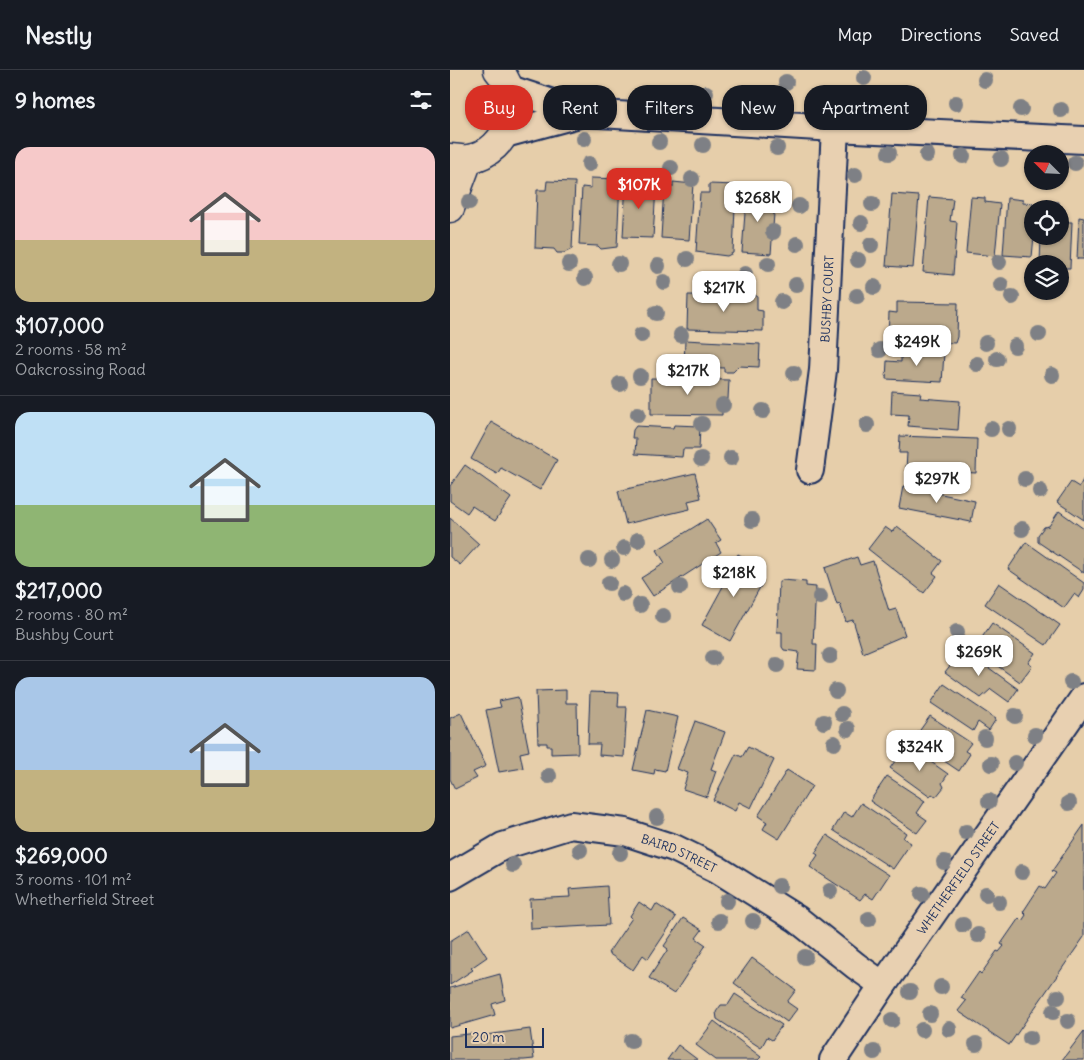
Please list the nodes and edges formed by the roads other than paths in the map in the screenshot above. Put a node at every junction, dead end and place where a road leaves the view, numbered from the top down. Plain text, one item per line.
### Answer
1 (504, 80) edge
2 (543, 96) edge
3 (617, 115) edge
4 (543, 124) edge
5 (804, 126) edge
6 (835, 130) edge
7 (876, 130) edge
8 (505, 134) junction
9 (1084, 140) edge
10 (459, 159) edge
11 (450, 208) edge
12 (810, 470) dead end
13 (1084, 697) edge
14 (450, 877) edge
15 (883, 985) junction
16 (833, 1060) edge

1 - 2 street
1 - 8 street
3 - 5 street
4 - 8 street
6 - 12 street, BUSHBY COURT
7 - 9 street
8 - 10 street
10 - 11 street
13 - 15 street, WHETHERFIELD STREET
14 - 15 street, BAIRD STREET
15 - 16 street, WHETHERFIELD STREET

